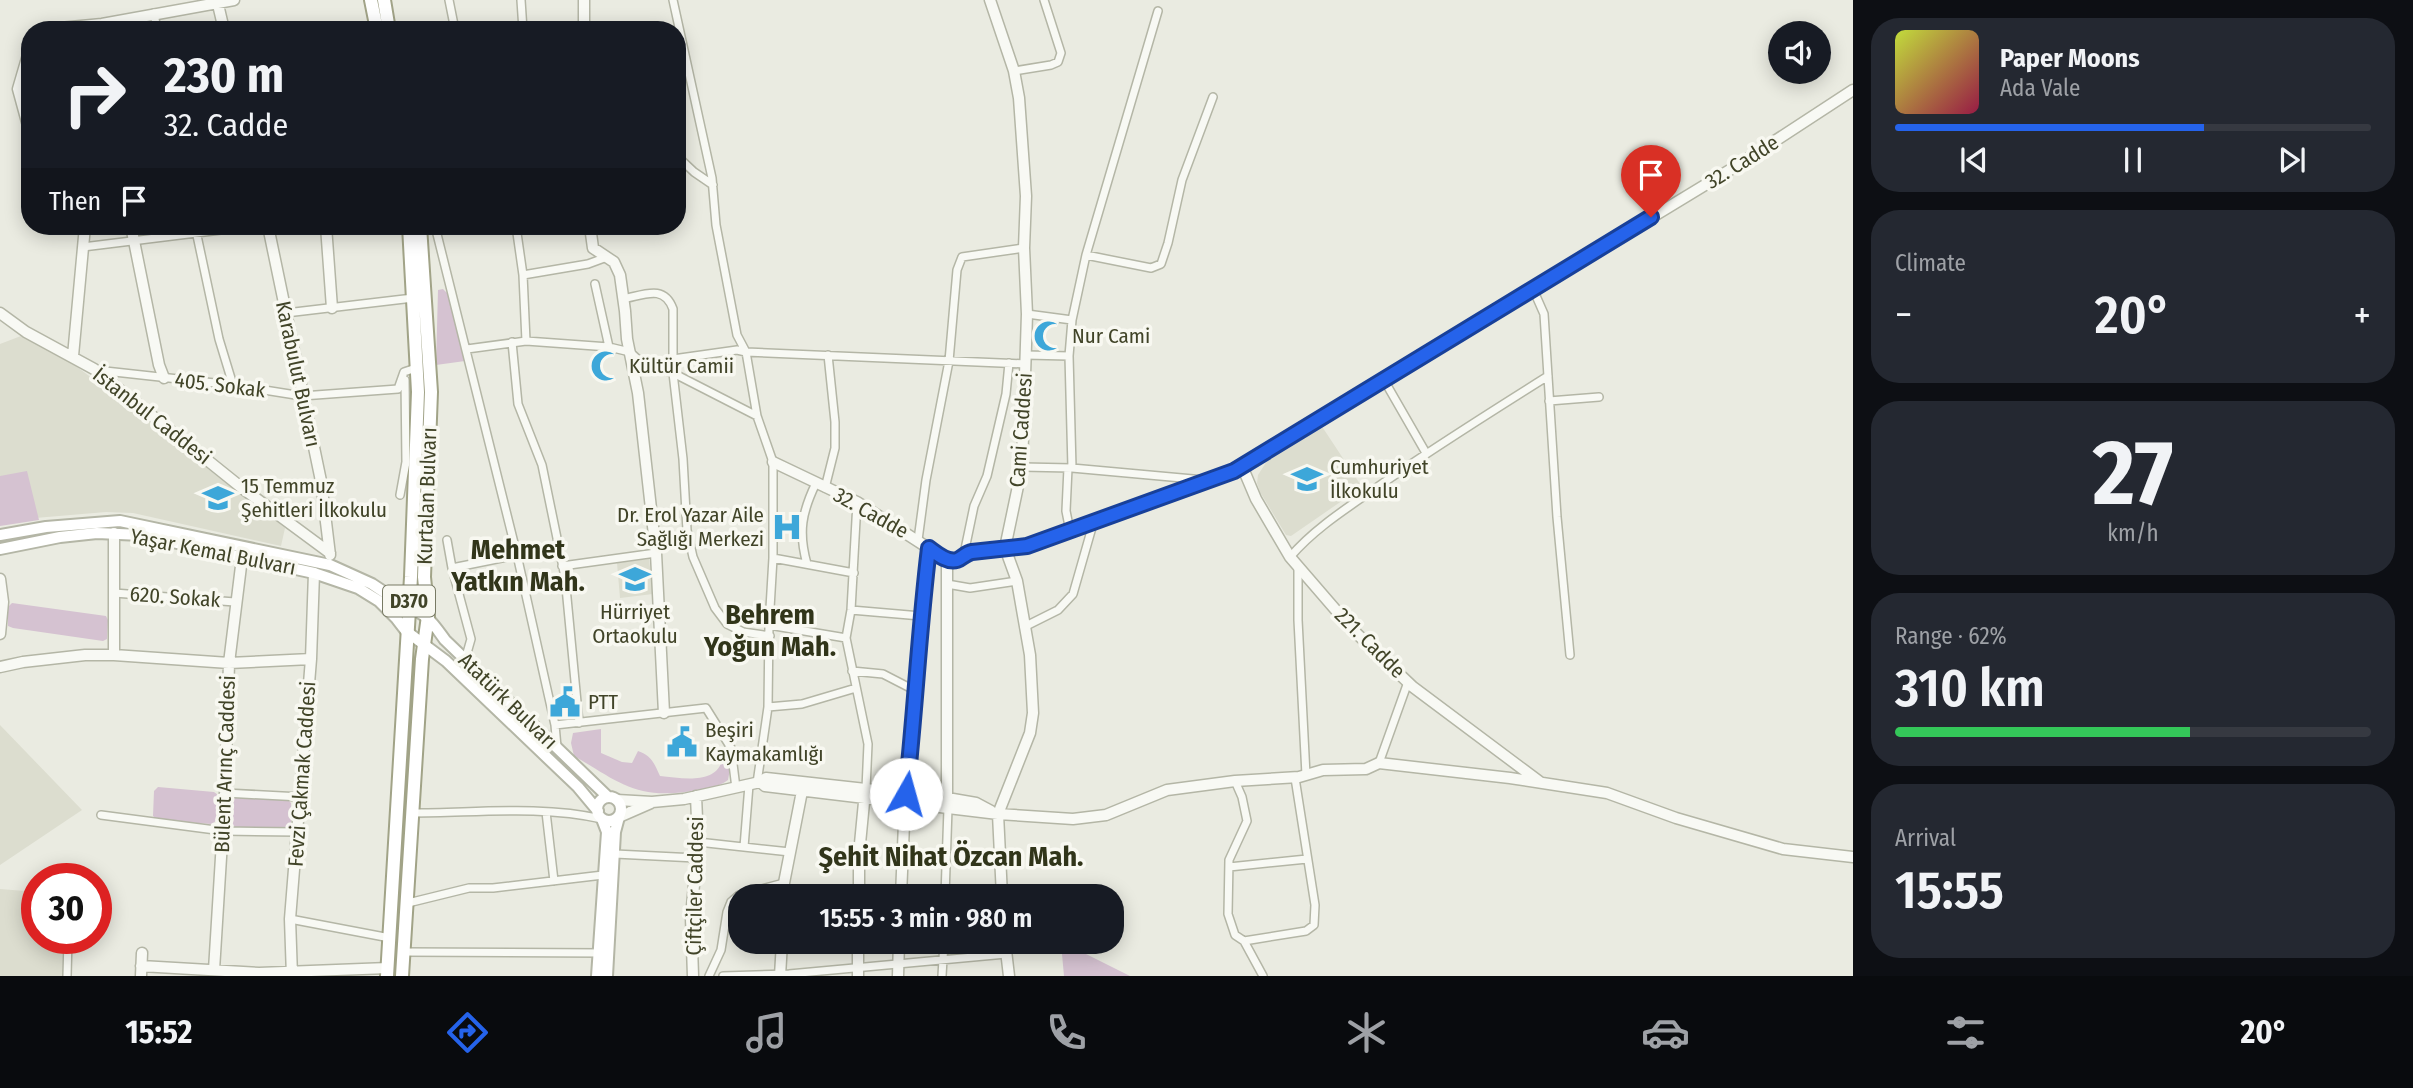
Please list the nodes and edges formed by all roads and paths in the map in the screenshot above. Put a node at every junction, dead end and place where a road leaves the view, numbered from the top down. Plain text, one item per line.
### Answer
1 (234, 0) edge
2 (371, 0) edge
3 (384, 0) edge
4 (449, 0) edge
5 (521, 0) edge
6 (584, 0) edge
7 (673, 0) edge
8 (990, 0) edge
9 (1044, 0) edge
10 (218, 2) edge
11 (1158, 11) dead end
12 (154, 13) junction
13 (124, 21) edge
14 (155, 21) edge
15 (222, 21) edge
16 (375, 21) edge
17 (388, 21) edge
18 (453, 21) edge
19 (522, 21) edge
20 (584, 21) edge
21 (678, 21) edge
22 (686, 56) edge
23 (1014, 71) junction
24 (21, 79) edge
25 (1853, 90) edge
26 (1213, 96) dead end
27 (21, 100) edge
28 (686, 164) edge
29 (713, 185) junction
30 (84, 235) edge
31 (133, 235) edge
32 (159, 235) edge
33 (197, 235) edge
34 (270, 235) edge
35 (327, 235) edge
36 (410, 235) edge
37 (421, 235) edge
38 (437, 235) edge
39 (517, 235) edge
40 (591, 235) edge
41 (134, 239) junction
42 (83, 247) junction
43 (1024, 248) junction
44 (1086, 255) junction
45 (608, 257) junction
46 (523, 275) junction
47 (595, 284) dead end
48 (1533, 289) junction
49 (414, 298) junction
50 (623, 299) junction
51 (332, 308) junction
52 (0, 313) edge
53 (286, 313) junction
54 (1027, 314) junction
55 (1072, 320) junction
56 (526, 341) junction
57 (512, 342) junction
58 (609, 347) junction
59 (467, 349) junction
60 (629, 352) junction
61 (746, 352) junction
62 (828, 355) junction
63 (73, 356) junction
64 (1069, 356) junction
65 (673, 359) junction
66 (1026, 360) junction
67 (949, 361) junction
68 (1009, 363) junction
69 (94, 369) junction
70 (410, 370) junction
71 (673, 373) junction
72 (1548, 376) junction
73 (164, 378) junction
74 (1384, 380) junction
75 (233, 385) junction
76 (302, 396) junction
77 (1599, 397) dead end
78 (1549, 401) junction
79 (757, 416) junction
80 (1426, 453) junction
81 (773, 462) junction
82 (1242, 466) junction
83 (1022, 467) junction
84 (1070, 468) junction
85 (1208, 480) junction
86 (820, 485) junction
87 (400, 495) dead end
88 (857, 502) junction
89 (1093, 524) junction
90 (1070, 531) junction
91 (114, 533) junction
92 (0, 535) edge
93 (447, 540) dead end
94 (918, 540) junction
95 (929, 548) junction
96 (1005, 548) junction
97 (0, 549) edge
98 (330, 553) junction
99 (656, 553) junction
100 (964, 554) junction
101 (517, 555) junction
102 (1290, 557) junction
103 (242, 558) junction
104 (773, 558) junction
105 (947, 560) junction
106 (807, 564) junction
107 (330, 565) junction
108 (562, 566) junction
109 (1298, 566) junction
110 (452, 568) junction
111 (314, 573) junction
112 (854, 573) junction
113 (0, 579) edge
114 (1017, 580) junction
115 (947, 584) junction
116 (114, 593) junction
117 (235, 602) junction
118 (408, 608) junction
119 (851, 610) junction
120 (921, 616) junction
121 (428, 617) junction
122 (769, 625) junction
123 (1024, 627) junction
124 (406, 631) junction
125 (0, 634) edge
126 (770, 636) junction
127 (846, 638) junction
128 (425, 648) junction
129 (114, 655) junction
130 (1570, 655) dead end
131 (311, 659) junction
132 (466, 660) junction
133 (229, 663) junction
134 (0, 667) edge
135 (852, 671) junction
136 (1408, 682) junction
137 (856, 688) junction
138 (916, 691) junction
139 (768, 707) junction
140 (664, 713) junction
141 (579, 723) junction
142 (555, 725) junction
143 (556, 748) junction
144 (1379, 763) junction
145 (1300, 777) junction
146 (1235, 781) junction
147 (755, 783) junction
148 (1540, 783) junction
149 (803, 786) junction
150 (736, 788) junction
151 (225, 793) junction
152 (865, 794) junction
153 (696, 796) junction
154 (301, 797) junction
155 (612, 799) junction
156 (905, 799) junction
157 (652, 802) junction
158 (947, 803) junction
159 (546, 812) junction
160 (413, 813) junction
161 (998, 814) junction
162 (101, 815) dead end
163 (600, 815) junction
164 (619, 817) junction
165 (223, 831) junction
166 (298, 832) junction
167 (698, 842) junction
168 (744, 847) junction
169 (790, 852) junction
170 (615, 854) junction
171 (1853, 857) edge
172 (696, 858) junction
173 (1307, 859) junction
174 (1228, 867) junction
175 (603, 875) junction
176 (554, 881) junction
177 (783, 883) joint
178 (859, 884) edge
179 (901, 884) edge
180 (945, 884) edge
181 (1001, 884) edge
182 (408, 903) junction
183 (290, 919) junction
184 (390, 938) junction
185 (1244, 941) junction
186 (404, 952) junction
187 (142, 953) dead end
188 (603, 953) junction
189 (68, 954) edge
190 (781, 954) edge
191 (858, 954) edge
192 (898, 954) edge
193 (943, 954) edge
194 (1006, 954) joint
195 (943, 961) junction
196 (898, 963) junction
197 (214, 970) junction
198 (141, 971) edge
199 (388, 972) edge
200 (858, 972) edge
201 (292, 974) edge
202 (780, 975) edge
203 (67, 976) edge
204 (402, 976) edge
205 (597, 976) edge
206 (607, 976) edge
207 (693, 976) edge
208 (709, 976) edge
209 (723, 976) edge
210 (898, 976) edge
211 (942, 976) edge
212 (1009, 976) edge
213 (1263, 976) edge

1 - 10 street
2 - 16 highway
3 - 17 highway
4 - 18 street
5 - 19 street
6 - 20 street
7 - 21 street
8 - 23 street, Cami Caddesi
9 - 23 street
10 - 12 street
10 - 15 street
11 - 44 street
12 - 13 street
12 - 14 street
22 - 29 street
23 - 43 street, Cami Caddesi
24 - 27 street
25 - 48 street, 32. Cadde
26 - 44 street
28 - 29 street
29 - 61 street
30 - 42 street
31 - 41 street
32 - 41 street
33 - 75 street
34 - 53 street, Karabulut Bulvarı
35 - 51 street
36 - 49 highway, Kurtalan Bulvarı / D370
37 - 121 highway, Kurtalan Bulvarı / D370
38 - 59 street
39 - 46 street
40 - 45 street
41 - 42 street
41 - 73 street
42 - 63 street
43 - 54 street, Cami Caddesi
43 - 67 street
44 - 55 street
45 - 46 street
45 - 50 street
46 - 56 street
47 - 58 street
48 - 72 street
48 - 74 street, 32. Cadde
49 - 51 street
49 - 70 highway, Kurtalan Bulvarı / D370
50 - 60 street
50 - 65 street
51 - 53 street
52 - 63 street, İstanbul Caddesi
53 - 76 street, Karabulut Bulvarı
54 - 55 street
54 - 66 street, Cami Caddesi
55 - 64 street
56 - 57 street
56 - 58 street
57 - 59 street
57 - 108 street
58 - 60 street
59 - 101 street
60 - 71 street
60 - 99 street
61 - 62 street
61 - 65 street
61 - 79 street
62 - 67 street
62 - 86 street
63 - 69 street, İstanbul Caddesi
64 - 66 street
64 - 84 street
65 - 71 street
66 - 68 street
66 - 83 street, Cami Caddesi
67 - 68 street
67 - 94 street
68 - 100 street
69 - 73 street, 405. Sokak
69 - 98 street, İstanbul Caddesi
70 - 76 street, 405. Sokak
70 - 87 street
70 - 118 highway, Kurtalan Bulvarı / D370
71 - 79 street
71 - 126 street
72 - 78 street
72 - 80 street
73 - 75 street, 405. Sokak
74 - 80 street
74 - 82 street, 32. Cadde
75 - 76 street, 405. Sokak
76 - 98 street, Karabulut Bulvarı
77 - 78 street
78 - 130 street
79 - 81 street
80 - 102 street
81 - 86 street, 32. Cadde
81 - 104 street
82 - 85 street, 32. Cadde
82 - 102 street, 221. Cadde
83 - 84 street
83 - 96 street, Cami Caddesi
84 - 85 street
84 - 90 street
85 - 89 street, 32. Cadde
86 - 88 street, 32. Cadde
86 - 106 street
88 - 94 street, 32. Cadde
88 - 112 street
89 - 90 street, 32. Cadde
89 - 123 street
90 - 96 street, 32. Cadde
91 - 97 main road, Yaşar Kemal Bulvarı
91 - 103 main road, Yaşar Kemal Bulvarı
91 - 116 street
92 - 107 main road, Yaşar Kemal Bulvarı
93 - 110 street
94 - 95 street, 32. Cadde
95 - 105 street, 32. Cadde
95 - 120 street
96 - 100 street, 32. Cadde
96 - 114 street
98 - 107 street, Karabulut Bulvarı
99 - 108 street
99 - 140 street
100 - 105 street, 32. Cadde
101 - 110 street
101 - 142 street
102 - 109 street, 221. Cadde
103 - 111 main road, Yaşar Kemal Bulvarı
103 - 117 street, Bülent Arınç Caddesi
104 - 106 street
104 - 122 street
105 - 115 street
106 - 112 street
107 - 118 main road, Yaşar Kemal Bulvarı
108 - 141 street
109 - 136 street, 221. Cadde
109 - 145 street
110 - 132 street
111 - 124 main road, Yaşar Kemal Bulvarı
111 - 131 street, Fevzi Çakmak Caddesi
112 - 119 street
113 - 125 street
114 - 115 street
114 - 123 street
115 - 158 street
116 - 117 street, 620. Sokak
116 - 129 street
117 - 133 street, Bülent Arınç Caddesi
118 - 121 main road, Atatürk Bulvarı
118 - 124 highway, Kurtalan Bulvarı / D370
119 - 120 street
119 - 127 street
120 - 138 street
121 - 128 highway, Kurtalan Bulvarı / D370
121 - 132 main road, Atatürk Bulvarı
122 - 126 street
122 - 127 street
123 - 161 street
124 - 128 main road, Atatürk Bulvarı
124 - 184 highway, Kurtalan Bulvarı / D370
126 - 139 street
127 - 135 street
128 - 160 highway, Kurtalan Bulvarı / D370
128 - 163 main road, Atatürk Bulvarı
129 - 133 street
129 - 134 street
131 - 133 street
131 - 154 street, Fevzi Çakmak Caddesi
132 - 143 main road, Atatürk Bulvarı
133 - 151 street, Bülent Arınç Caddesi
135 - 137 street
135 - 138 street
136 - 144 street
136 - 148 street, 221. Cadde
137 - 139 street
137 - 152 street
138 - 156 street
139 - 147 street
140 - 141 street
140 - 150 street
141 - 142 street
142 - 143 street
143 - 155 main road, Atatürk Bulvarı
144 - 145 street
144 - 148 street
145 - 146 street
145 - 173 street
146 - 161 street
146 - 174 street
147 - 149 street
147 - 150 street
147 - 168 street
148 - 171 street
149 - 152 street
149 - 169 street
150 - 153 street
151 - 154 street
151 - 165 street, Bülent Arınç Caddesi
152 - 156 street
152 - 178 street
153 - 157 street
153 - 167 street, Çiftçiler Caddesi
154 - 166 street, Fevzi Çakmak Caddesi
155 - 157 street
155 - 163 main road
155 - 164 main road
156 - 158 street
156 - 179 street
157 - 164 street
158 - 161 street
158 - 180 street
159 - 160 street
159 - 163 street
159 - 176 street
160 - 182 highway, Kurtalan Bulvarı / D370
161 - 181 street
162 - 165 street
163 - 164 main road
163 - 175 main road
164 - 170 main road
165 - 166 street
165 - 197 street, Bülent Arınç Caddesi
166 - 183 street, Fevzi Çakmak Caddesi
167 - 168 street
167 - 172 street, Çiftçiler Caddesi
168 - 169 street
169 - 177 street
170 - 172 street
170 - 188 main road
172 - 207 street, Çiftçiler Caddesi
173 - 174 street
173 - 185 street
174 - 185 street
175 - 176 street
175 - 188 main road
176 - 182 street
177 - 208 street
182 - 186 highway, Kurtalan Bulvarı / D370
183 - 184 street
183 - 201 street, Fevzi Çakmak Caddesi
184 - 199 highway, Kurtalan Bulvarı / D370
185 - 213 street
186 - 188 street
186 - 204 highway, Kurtalan Bulvarı / D370
187 - 198 street
188 - 205 main road
188 - 206 main road
189 - 203 street
190 - 202 street
191 - 200 street
192 - 196 street
193 - 195 street
194 - 195 street
194 - 212 street
195 - 196 street
195 - 211 street
196 - 200 street
196 - 210 street
197 - 198 street
197 - 201 street
199 - 201 street
200 - 202 street
202 - 209 street

